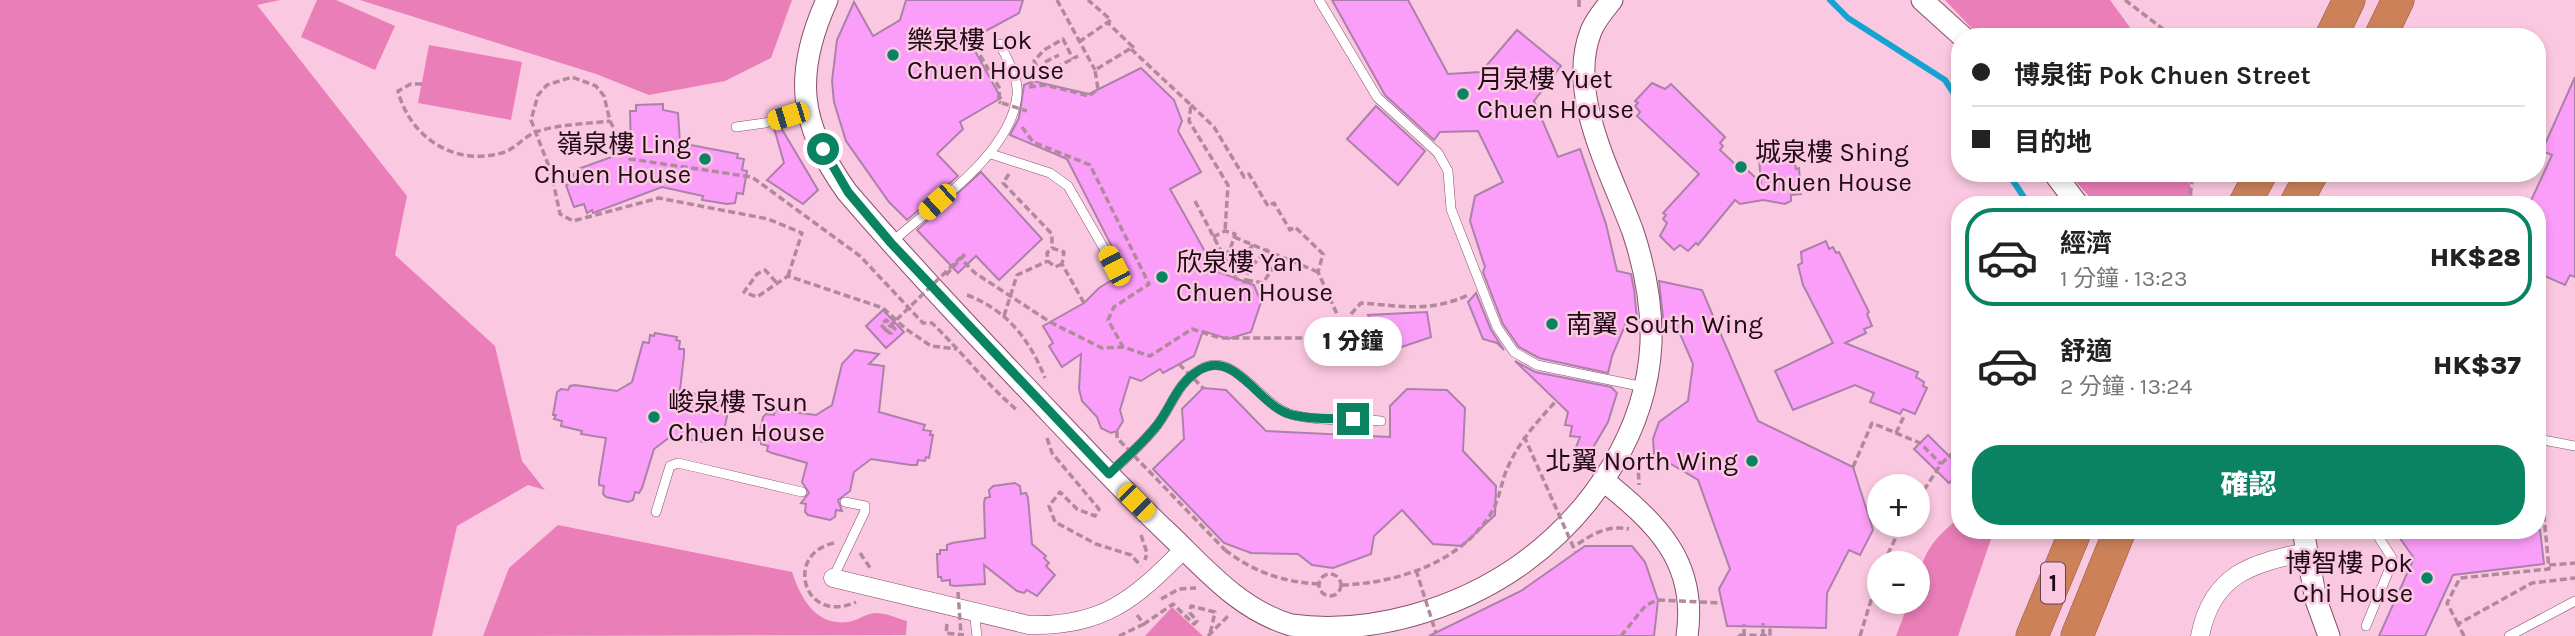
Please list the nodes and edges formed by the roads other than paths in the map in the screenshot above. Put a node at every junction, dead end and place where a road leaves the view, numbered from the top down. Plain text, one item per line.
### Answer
1 (827, 0) edge
2 (1319, 0) edge
3 (1612, 0) edge
4 (1922, 0) edge
5 (2349, 0) edge
6 (2398, 0) edge
7 (1953, 28) edge
8 (2335, 28) edge
9 (2384, 28) edge
10 (1000, 44) dead end
11 (808, 109) junction
12 (736, 127) dead end
13 (990, 154) junction
14 (891, 243) junction
15 (1114, 266) dead end
16 (1644, 387) junction
17 (1381, 421) dead end
18 (2546, 441) edge
19 (2575, 446) edge
20 (1109, 474) junction
21 (1603, 480) junction
22 (802, 492) dead end
23 (845, 502) dead end
24 (656, 512) dead end
25 (2072, 539) edge
26 (2116, 539) edge
27 (2305, 539) edge
28 (2380, 539) edge
29 (1184, 549) junction
30 (2307, 552) junction
31 (2101, 576) junction
32 (833, 578) joint
33 (2575, 601) edge
34 (974, 611) junction
35 (2366, 626) dead end
36 (1296, 631) edge
37 (1328, 634) edge
38 (977, 636) edge
39 (1687, 636) edge
40 (2032, 636) edge
41 (2077, 636) edge
42 (2089, 636) edge
43 (2200, 636) edge
44 (2329, 636) edge
45 (2509, 636) edge

1 - 11 street
2 - 16 lane
3 - 16 street
4 - 7 street
5 - 8 highway
6 - 9 highway
10 - 13 lane
11 - 12 lane
11 - 14 street
13 - 14 lane
13 - 15 lane
14 - 20 street
16 - 21 street
17 - 20 lane
18 - 19 lane
20 - 29 street
21 - 37 street
21 - 39 street
22 - 24 lane
23 - 32 lane
25 - 40 highway, 1
26 - 31 highway, 1
27 - 30 street
28 - 35 lane
29 - 34 street
29 - 36 street
30 - 43 street
30 - 44 street
31 - 41 highway, 1
31 - 42 highway
32 - 34 street
33 - 45 lane
34 - 38 lane
36 - 37 street

